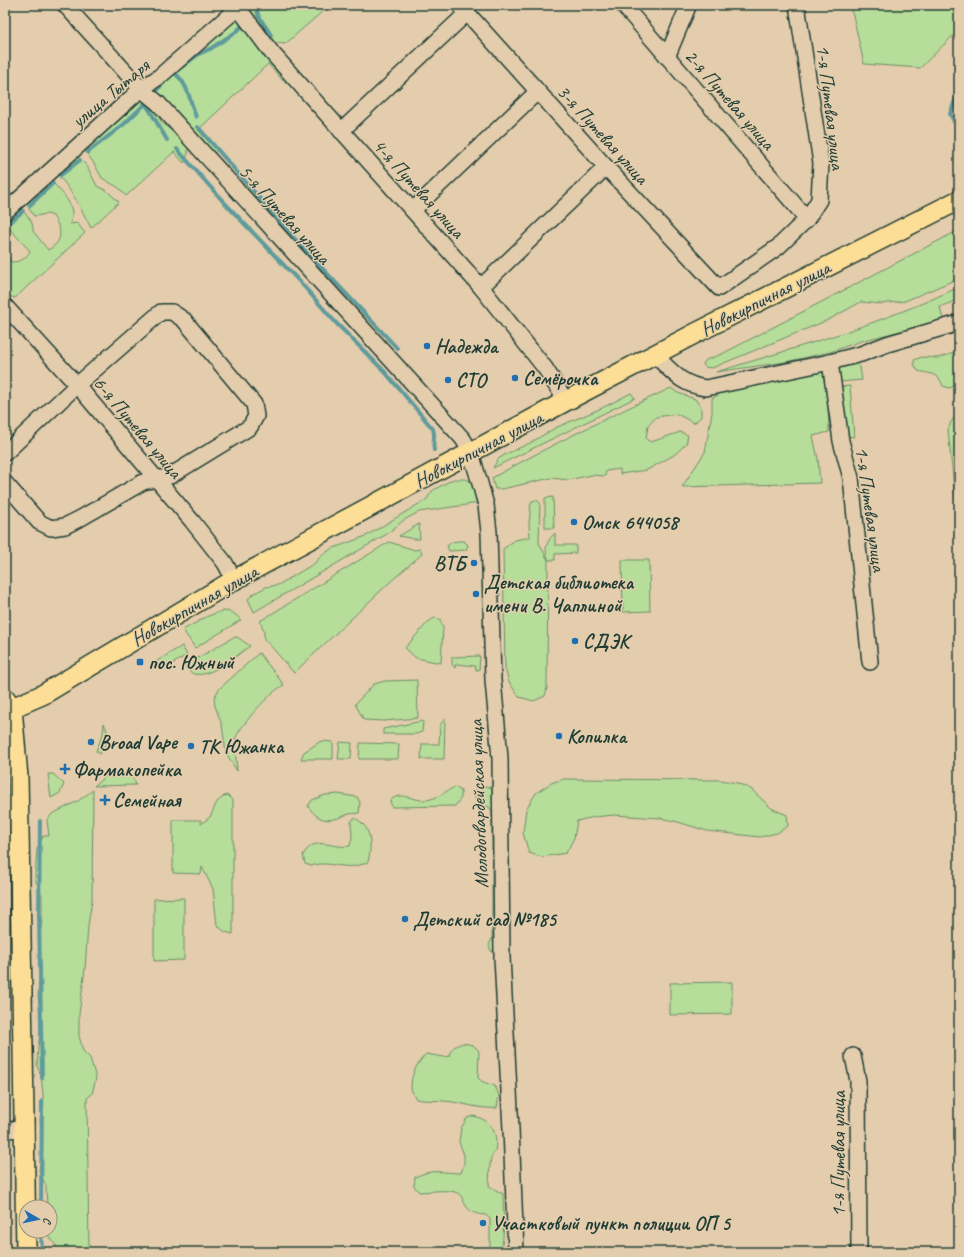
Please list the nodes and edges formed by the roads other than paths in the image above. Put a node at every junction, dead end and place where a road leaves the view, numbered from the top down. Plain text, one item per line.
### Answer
1 (65, 5) edge
2 (623, 5) edge
3 (686, 5) edge
4 (797, 5) edge
5 (238, 6) edge
6 (464, 9) edge
7 (667, 57) junction
8 (141, 90) junction
9 (537, 92) junction
10 (341, 131) junction
11 (606, 167) junction
12 (959, 200) edge
13 (413, 210) junction
14 (5, 212) edge
15 (807, 219) junction
16 (481, 287) junction
17 (719, 288) joint
18 (5, 306) edge
19 (959, 323) edge
20 (656, 356) junction
21 (830, 362) junction
22 (77, 385) junction
23 (566, 402) junction
24 (5, 453) edge
25 (471, 453) junction
26 (156, 479) junction
27 (5, 484) edge
28 (234, 580) junction
29 (870, 662) dead end
30 (7, 705) edge
31 (853, 1056) dead end
32 (24, 1129) junction
33 (5, 1130) edge
34 (26, 1252) edge
35 (516, 1252) edge
36 (859, 1252) edge

1 - 8 street, 5-я Путевая улица
2 - 7 street, 2-я Путевая улица
3 - 7 street
4 - 15 street, 1-я Путевая улица
5 - 8 street, улица Тытаря
5 - 10 street, 4-я Путевая улица
6 - 9 street, 3-я Путевая улица
6 - 10 street
7 - 15 street, 2-я Путевая улица
8 - 14 street, улица Тытаря
8 - 25 street, 5-я Путевая улица
9 - 11 street, 3-я Путевая улица
9 - 13 street
10 - 13 street, 4-я Путевая улица
11 - 16 street
11 - 17 street, 3-я Путевая улица
12 - 20 main road, Новокирпичная улица
13 - 16 street, 4-я Путевая улица
15 - 17 street, 1-я Путевая улица
16 - 23 street, 4-я Путевая улица
18 - 22 street, 6-я Путевая улица
19 - 21 street
20 - 21 street
20 - 23 main road, Новокирпичная улица
21 - 29 street, 1-я Путевая улица
22 - 24 street
22 - 26 street, 6-я Путевая улица
22 - 26 street
23 - 25 main road, Новокирпичная улица
25 - 28 main road, Новокирпичная улица
25 - 35 street, Молодогвардейская улица
26 - 27 street
26 - 28 street, 6-я Путевая улица
28 - 30 main road, Новокирпичная улица
30 - 32 main road
31 - 36 street, 1-я Путевая улица
32 - 33 street
32 - 34 main road

